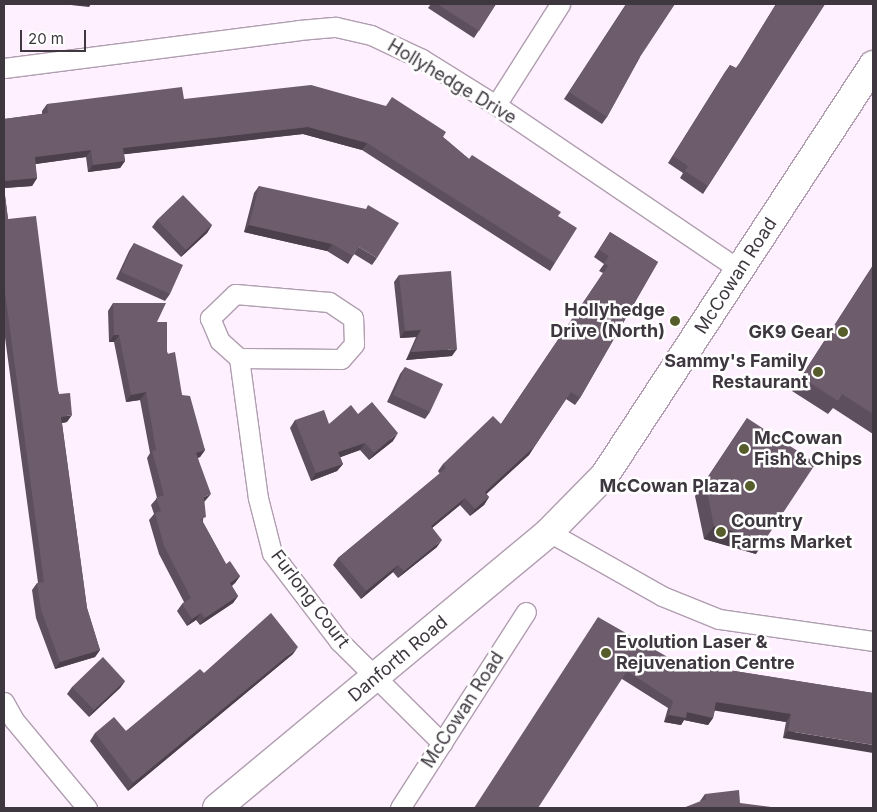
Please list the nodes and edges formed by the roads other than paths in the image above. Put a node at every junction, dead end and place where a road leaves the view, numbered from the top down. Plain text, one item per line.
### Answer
1 (560, 4) edge
2 (873, 64) edge
3 (4, 68) edge
4 (496, 105) junction
5 (740, 270) junction
6 (239, 358) junction
7 (576, 508) joint
8 (549, 532) junction
9 (526, 612) dead end
10 (873, 642) edge
11 (375, 679) junction
12 (4, 702) edge
13 (442, 744) junction
14 (87, 808) edge
15 (217, 808) edge
16 (400, 808) edge

1 - 4 street
2 - 5 main road, McCowan Road
3 - 4 street, Hollyhedge Drive
4 - 5 street, Hollyhedge Drive
5 - 7 main road, McCowan Road
6 - 6 street
6 - 11 street, Furlong Court
7 - 8 main road, Danforth Road
8 - 10 street
8 - 11 main road, Danforth Road
9 - 13 street, McCowan Road
11 - 13 street, Furlong Court
11 - 15 main road, Danforth Road
12 - 14 street
13 - 16 street, McCowan Road

